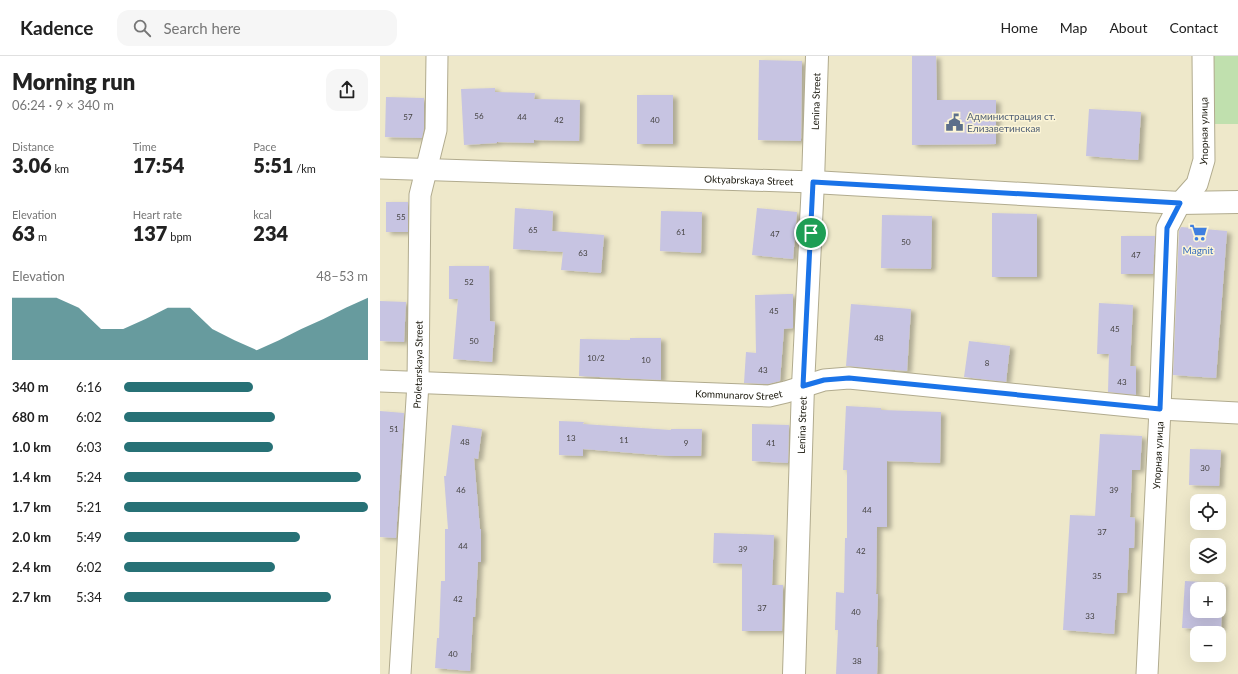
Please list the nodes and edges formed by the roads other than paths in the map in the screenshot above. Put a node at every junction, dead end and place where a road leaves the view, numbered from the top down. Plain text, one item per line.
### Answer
1 (437, 56) edge
2 (817, 56) edge
3 (1203, 56) edge
4 (380, 168) edge
5 (427, 169) junction
6 (813, 182) junction
7 (1238, 202) edge
8 (1180, 203) junction
9 (380, 381) edge
10 (418, 383) junction
11 (803, 386) junction
12 (1160, 409) junction
13 (1238, 413) edge
14 (400, 674) edge
15 (794, 674) edge
16 (1147, 674) edge

1 - 5 street, Proletarskaya Street
2 - 6 street, Lenina Street
3 - 8 street, Упорная улица
4 - 5 street, Oktyabrskaya Street
5 - 6 street, Oktyabrskaya Street
5 - 10 street, Proletarskaya Street
6 - 8 street, Oktyabrskaya Street
6 - 11 street, Lenina Street
7 - 8 street, Oktyabrskaya Street
8 - 12 street, Упорная улица
9 - 10 street, Kommunarov Street
10 - 11 street, Kommunarov Street
10 - 14 street, Proletarskaya Street
11 - 12 street, Kommunarov Street
11 - 15 street, Lenina Street
12 - 13 street, Kommunarov Street
12 - 16 street, Упорная улица

